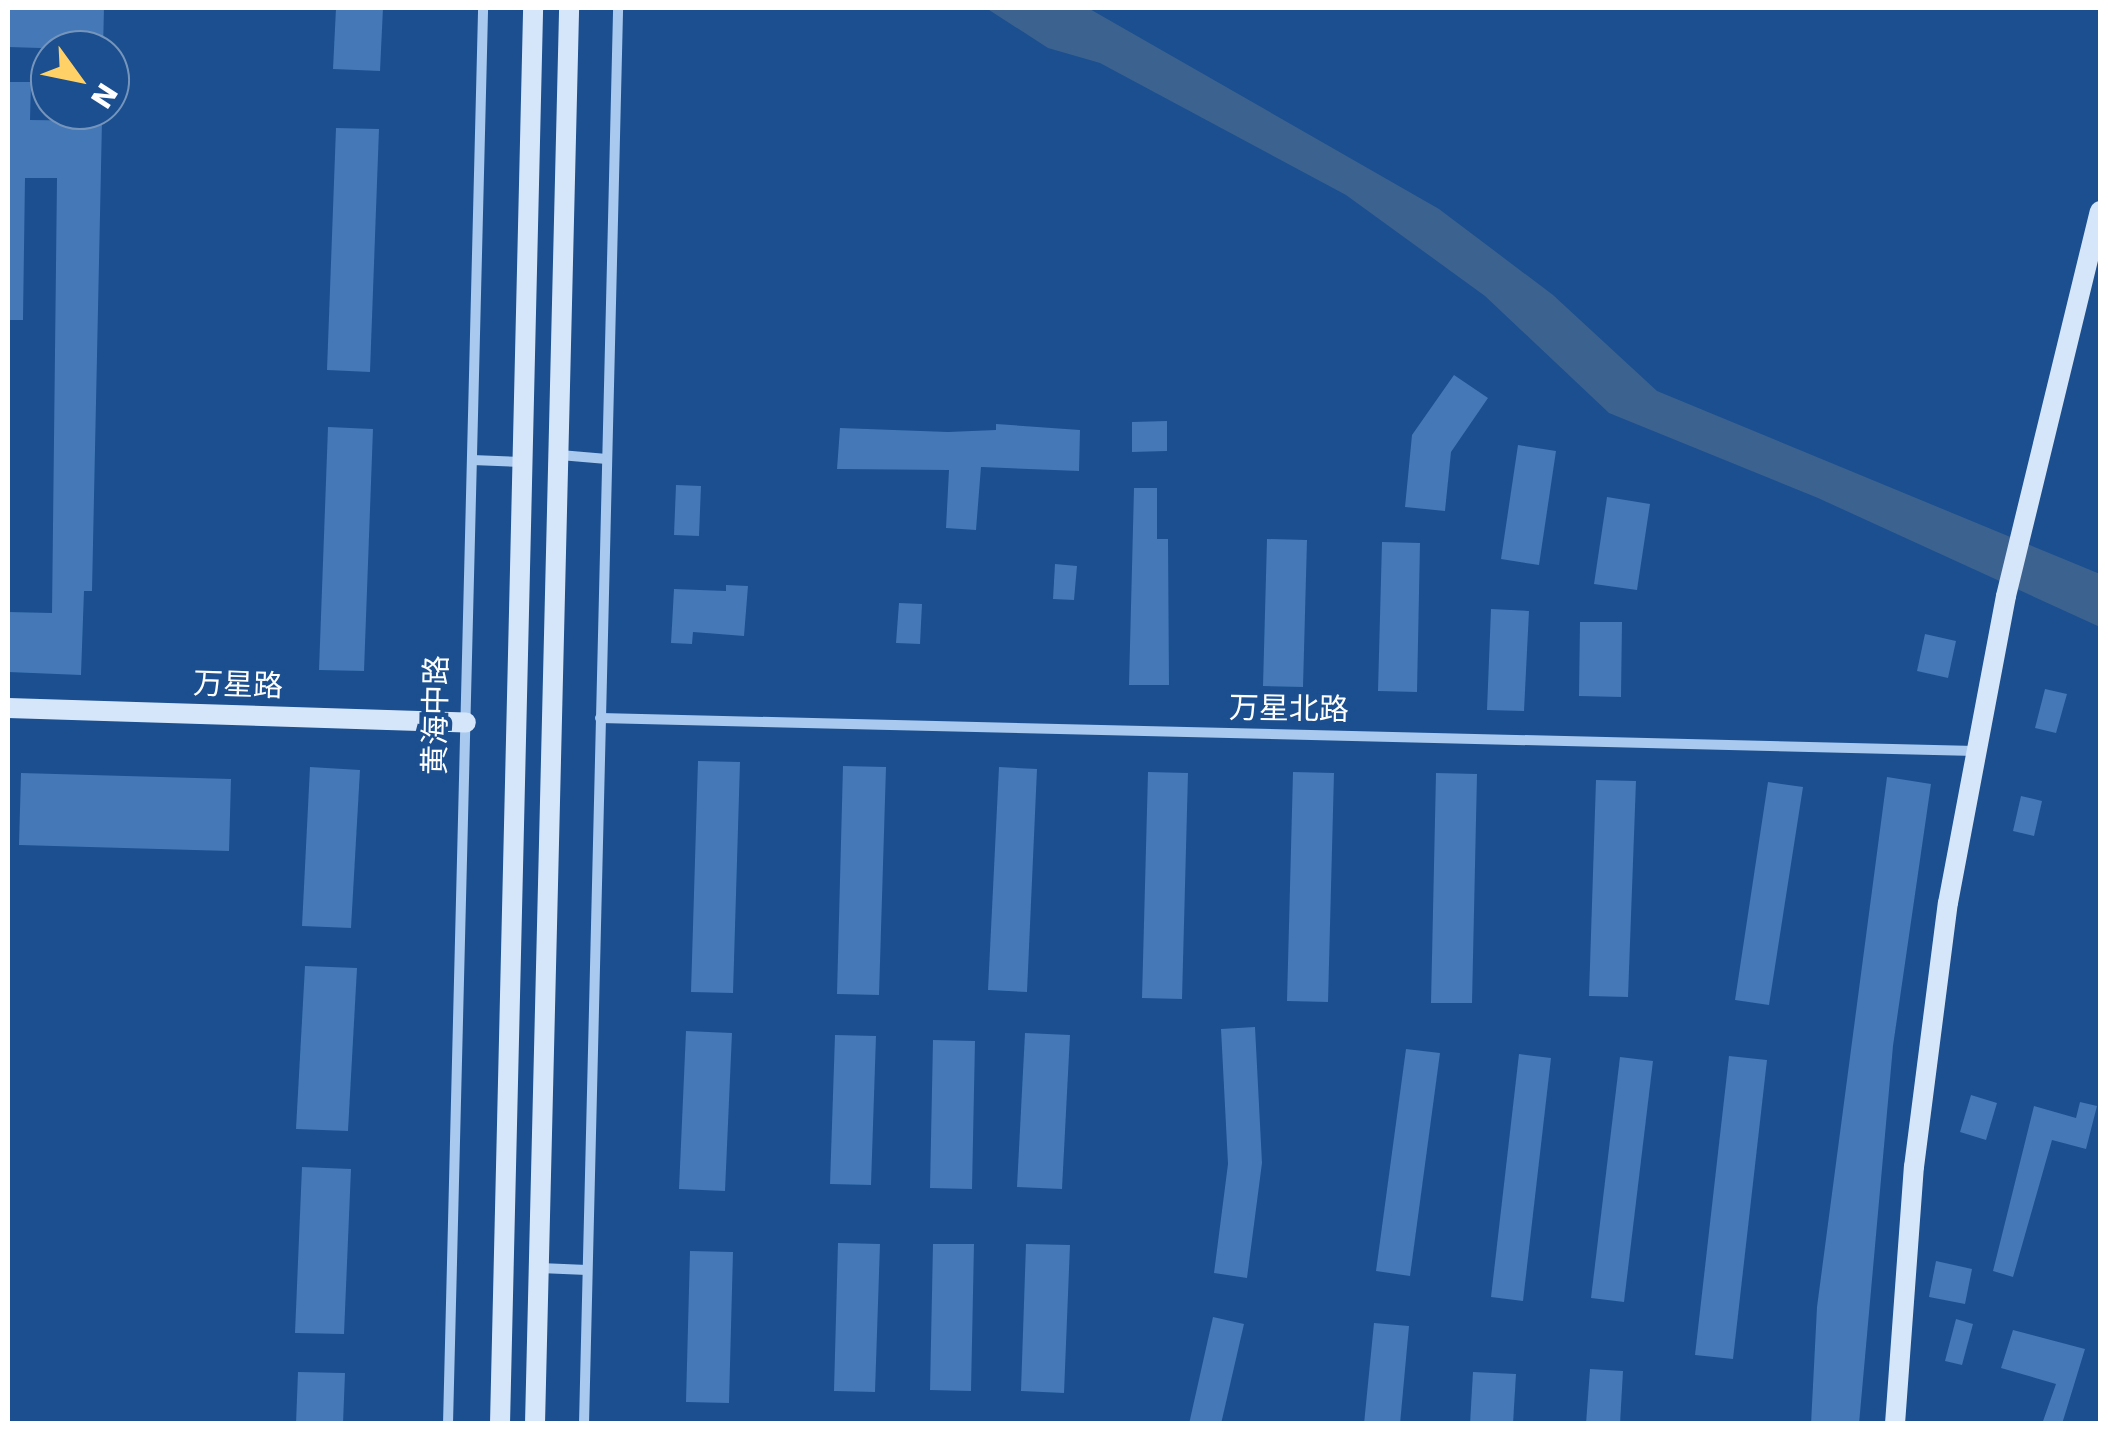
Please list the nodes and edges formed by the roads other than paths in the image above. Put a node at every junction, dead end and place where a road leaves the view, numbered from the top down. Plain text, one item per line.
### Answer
1 (483, 8) edge
2 (533, 8) edge
3 (569, 8) edge
4 (618, 8) edge
5 (2100, 210) edge
6 (560, 455) junction
7 (607, 459) junction
8 (472, 460) junction
9 (522, 462) junction
10 (8, 708) edge
11 (600, 718) junction
12 (466, 722) junction
13 (1977, 751) junction
14 (540, 1268) junction
15 (587, 1270) junction
16 (448, 1424) edge
17 (500, 1424) edge
18 (535, 1424) edge
19 (584, 1424) edge
20 (1895, 1424) edge

1 - 8 street, 黄海中路
2 - 9 street
3 - 6 street
4 - 7 street
5 - 13 street
6 - 7 street
6 - 14 street
7 - 11 street
8 - 9 street
8 - 12 street, 黄海中路
9 - 17 street
10 - 12 street, 万星路
11 - 13 street, 万星北路
11 - 15 street
12 - 16 street, 黄海中路
13 - 20 street
14 - 15 street
14 - 18 street
15 - 19 street

